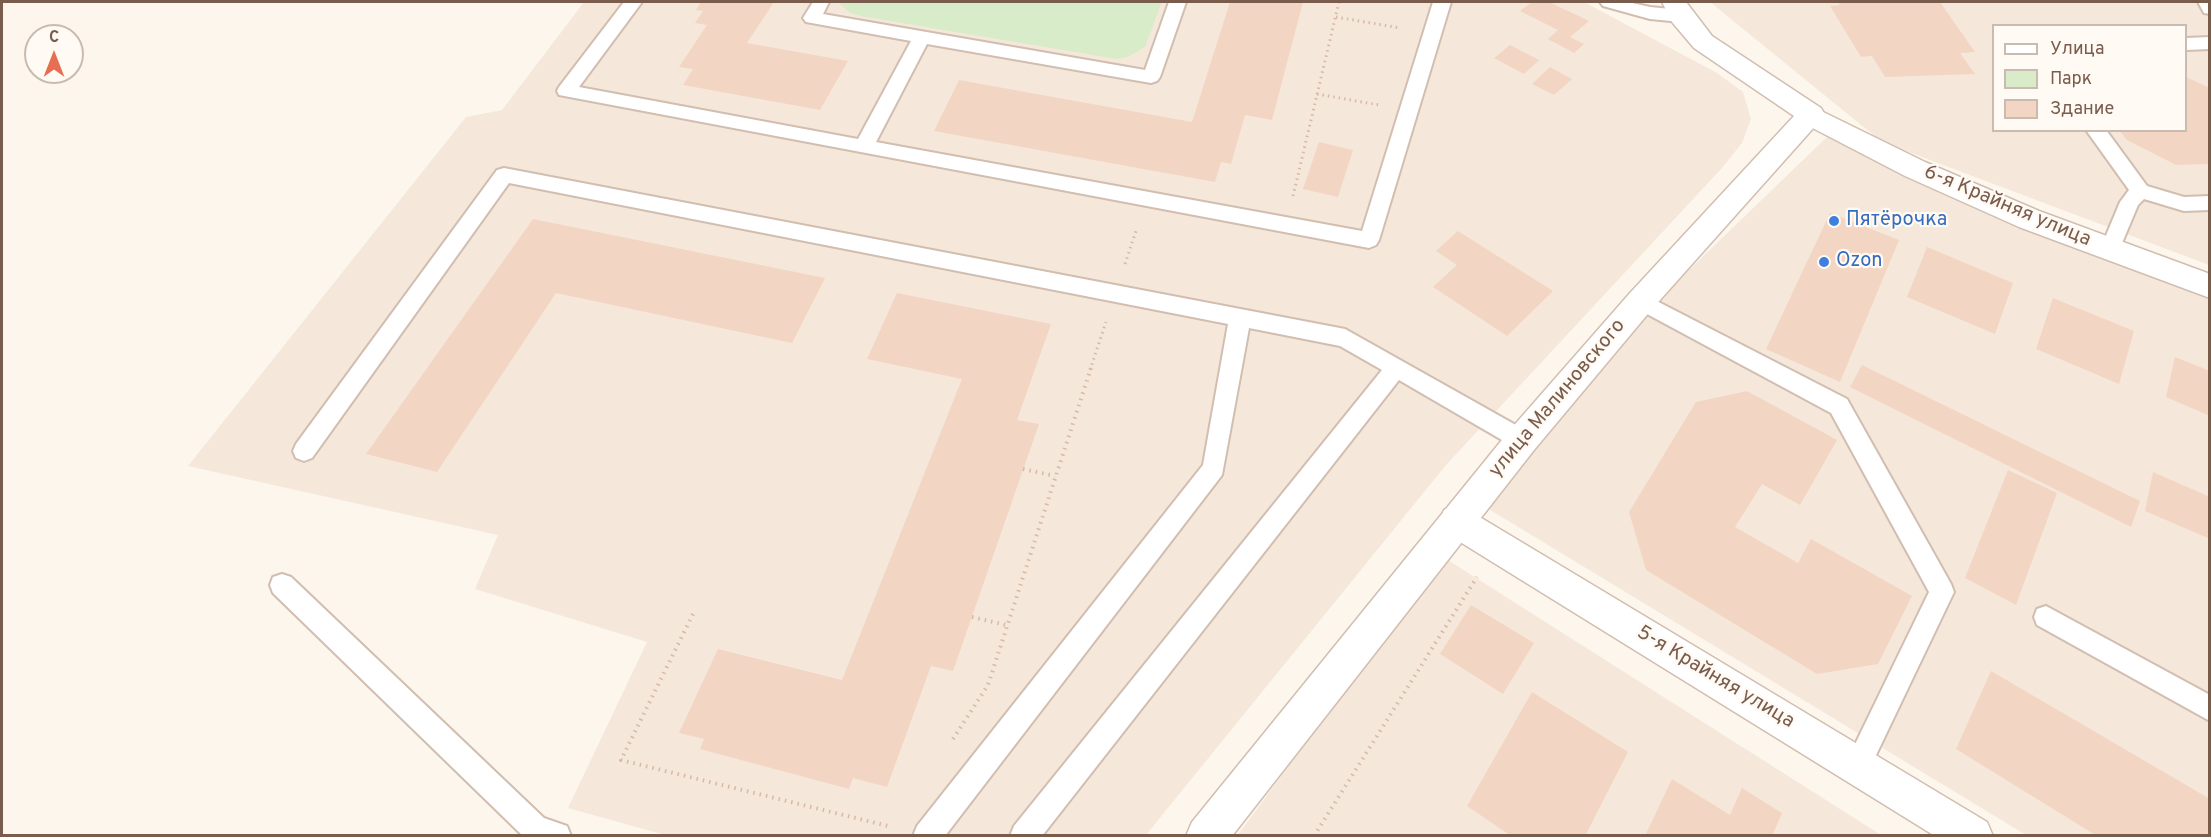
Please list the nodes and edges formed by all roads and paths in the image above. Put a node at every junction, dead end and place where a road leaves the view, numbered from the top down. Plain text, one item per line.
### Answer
1 (633, 2) edge
2 (822, 2) edge
3 (1178, 2) edge
4 (1339, 2) edge
5 (1442, 2) edge
6 (1609, 2) edge
7 (2207, 2) edge
8 (1678, 9) edge
9 (2210, 9) edge
10 (1336, 17) junction
11 (1432, 33) junction
12 (922, 37) junction
13 (2210, 43) edge
14 (2187, 44) edge
15 (1317, 94) junction
16 (1409, 110) junction
17 (1811, 116) junction
18 (2096, 132) edge
19 (864, 147) junction
20 (2140, 191) junction
21 (1146, 199) junction
22 (2210, 203) edge
23 (1286, 225) junction
24 (2110, 250) junction
25 (2210, 286) edge
26 (1115, 295) junction
27 (1641, 301) junction
28 (1240, 318) junction
29 (1396, 368) junction
30 (1522, 440) junction
31 (304, 451) dead end
32 (1023, 469) dead end
33 (1055, 476) junction
34 (1456, 521) junction
35 (1497, 546) junction
36 (282, 585) dead end
37 (693, 614) dead end
38 (972, 617) dead end
39 (2046, 617) dead end
40 (1006, 625) junction
41 (2210, 709) edge
42 (951, 742) dead end
43 (1858, 765) junction
44 (901, 819) dead end
45 (557, 836) edge
46 (927, 836) edge
47 (1024, 836) edge
48 (1206, 836) edge
49 (1314, 836) edge
50 (1973, 836) edge

1 - 19 lane
2 - 12 lane
3 - 12 lane
4 - 10 path
5 - 11 lane
6 - 8 lane
7 - 9 lane
8 - 17 street
10 - 11 path
10 - 15 path
11 - 16 lane
12 - 19 lane
13 - 14 lane
15 - 16 path
15 - 23 path
16 - 23 lane
17 - 24 street, 6-я Крайняя улица
17 - 27 street, улица Малиновского
18 - 20 lane
19 - 21 lane
20 - 22 lane
20 - 24 lane
21 - 23 lane
21 - 26 path
24 - 25 street, 6-я Крайняя улица
26 - 28 lane
26 - 31 lane
26 - 33 path
27 - 30 street, улица Малиновского
27 - 43 lane
28 - 29 lane
28 - 46 lane
29 - 30 lane
29 - 47 lane
30 - 34 street, улица Малиновского
32 - 33 path
33 - 40 path
34 - 35 street, 5-я Крайняя улица
34 - 48 street, улица Малиновского
35 - 43 street, 5-я Крайняя улица
35 - 49 path
36 - 45 lane
37 - 44 path
38 - 40 path
39 - 41 lane
40 - 42 path
43 - 50 street, 5-я Крайняя улица

